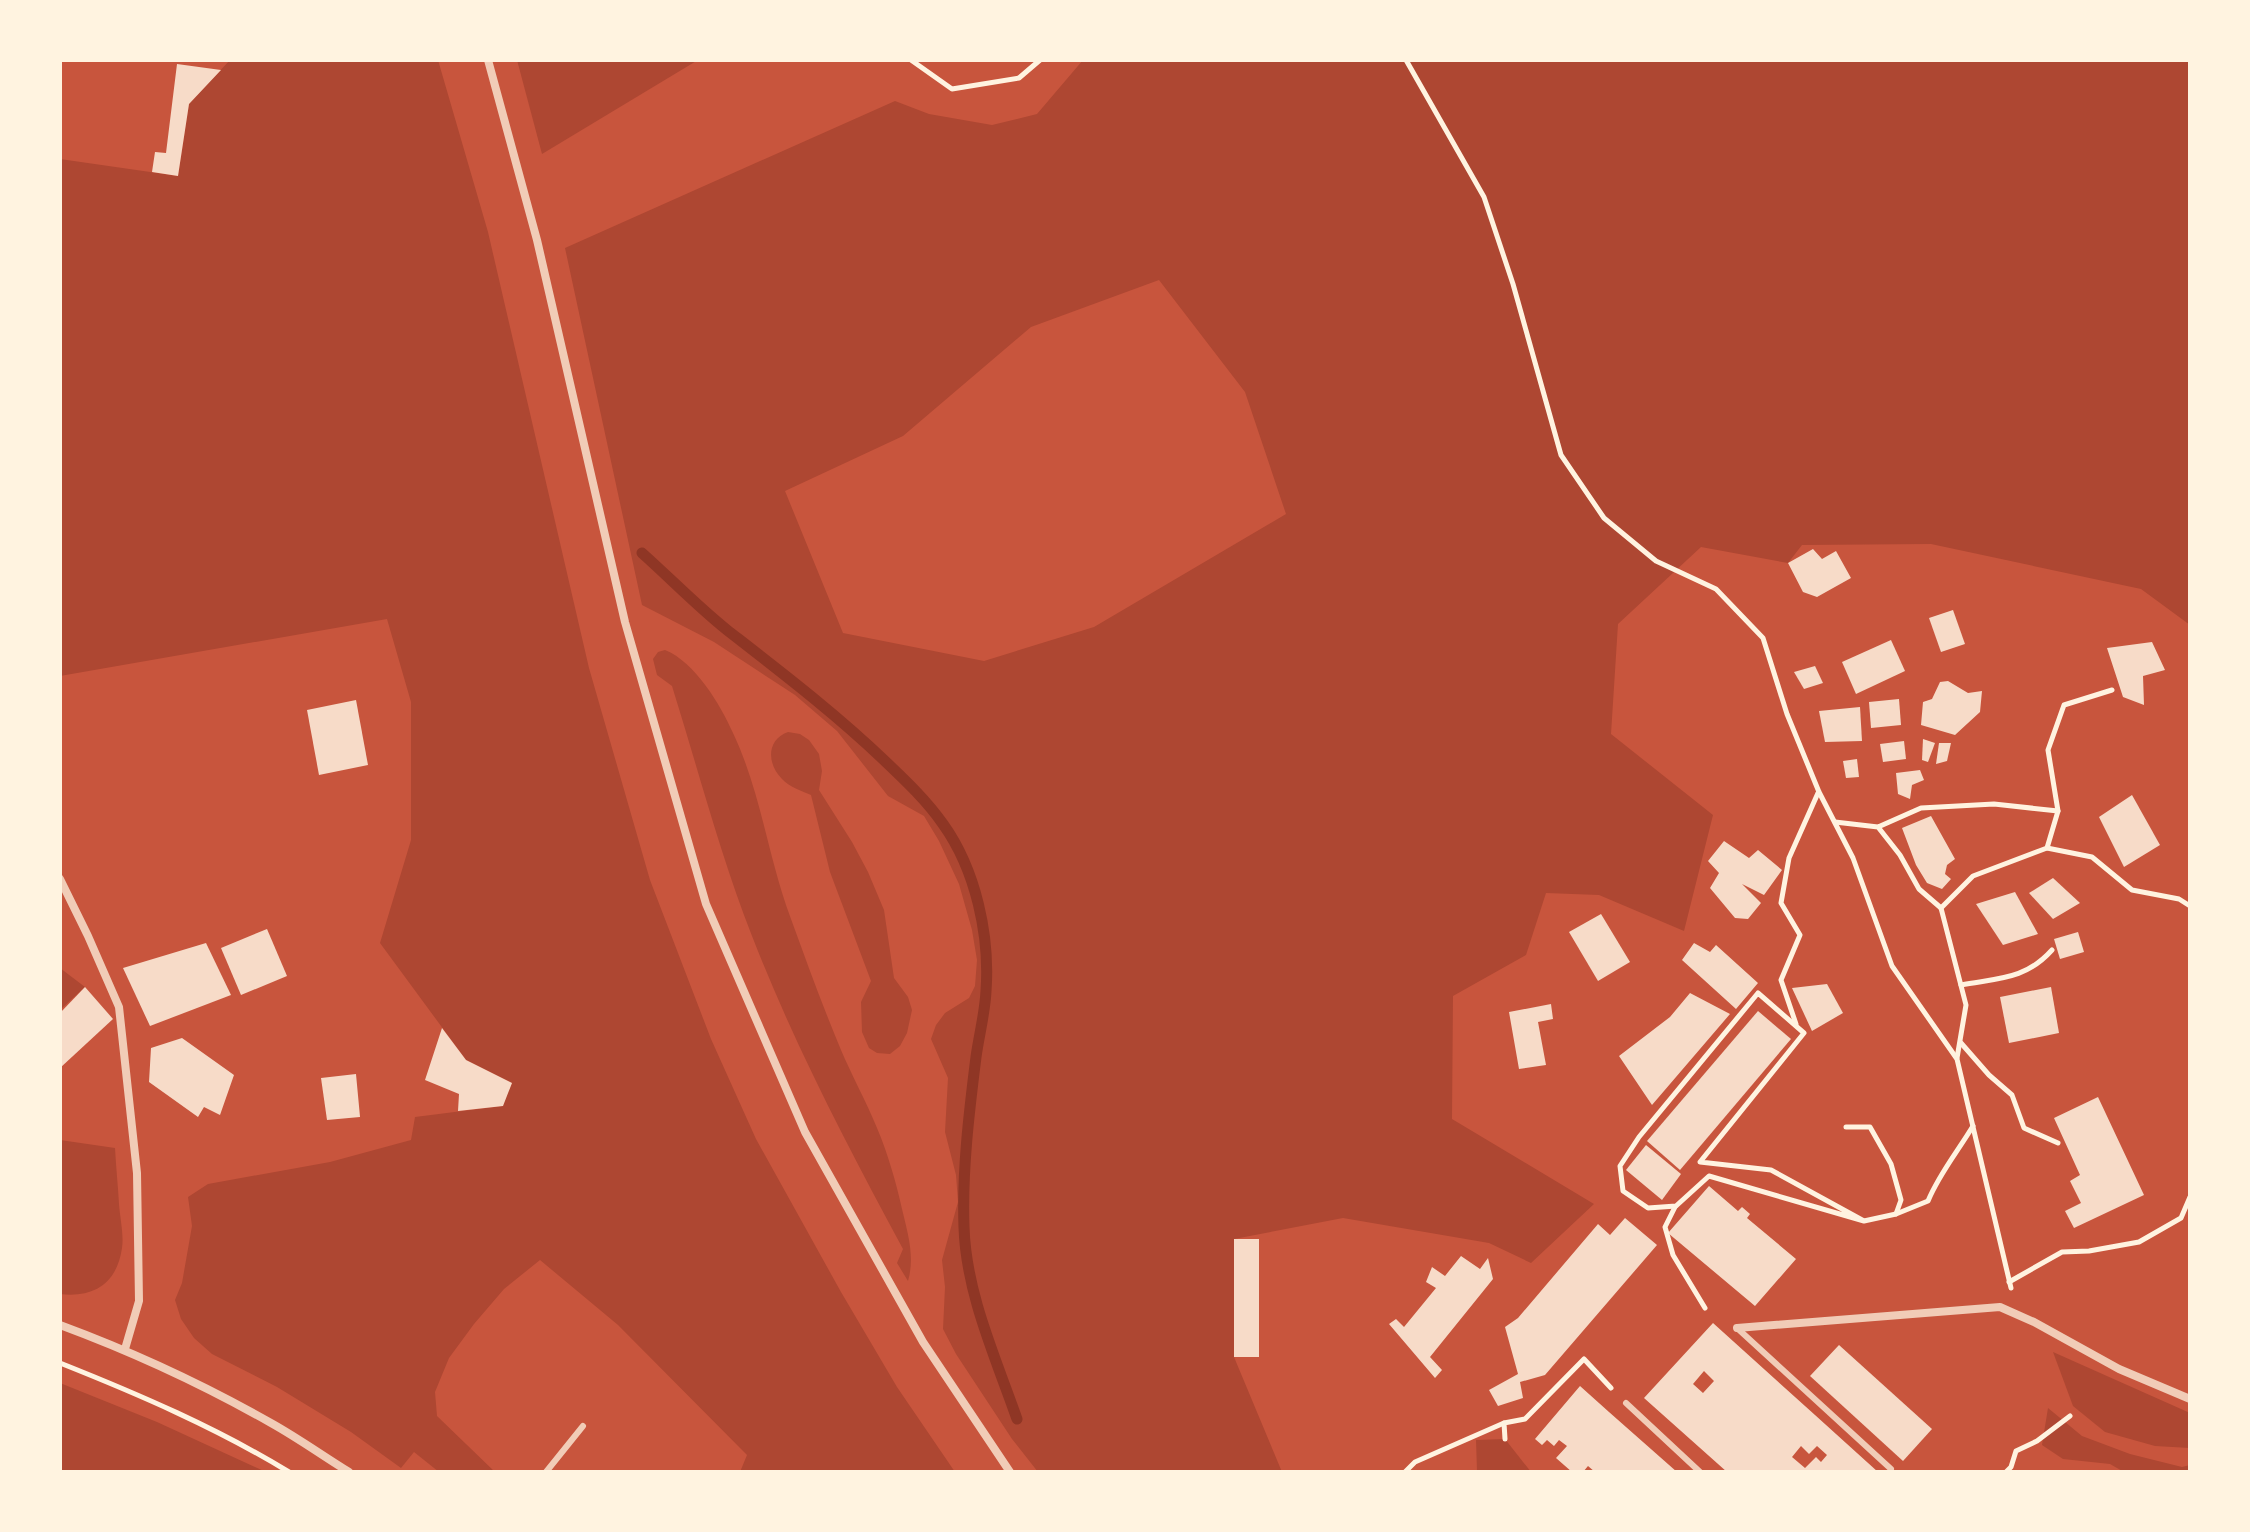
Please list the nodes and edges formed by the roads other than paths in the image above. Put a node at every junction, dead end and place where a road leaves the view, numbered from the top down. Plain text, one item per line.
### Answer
1 (488, 60) edge
2 (60, 879) edge
3 (60, 1325) edge
4 (1737, 1328) joint
5 (125, 1349) junction
6 (2190, 1399) edge
7 (1626, 1403) road end
8 (583, 1426) dead end
9 (1891, 1469) dead end
10 (349, 1472) edge
11 (546, 1472) edge
12 (1010, 1472) edge
13 (1700, 1472) edge

1 - 12 street
2 - 5 street
3 - 5 street
4 - 6 street
4 - 9 lane
5 - 10 street
7 - 13 lane
8 - 11 lane

